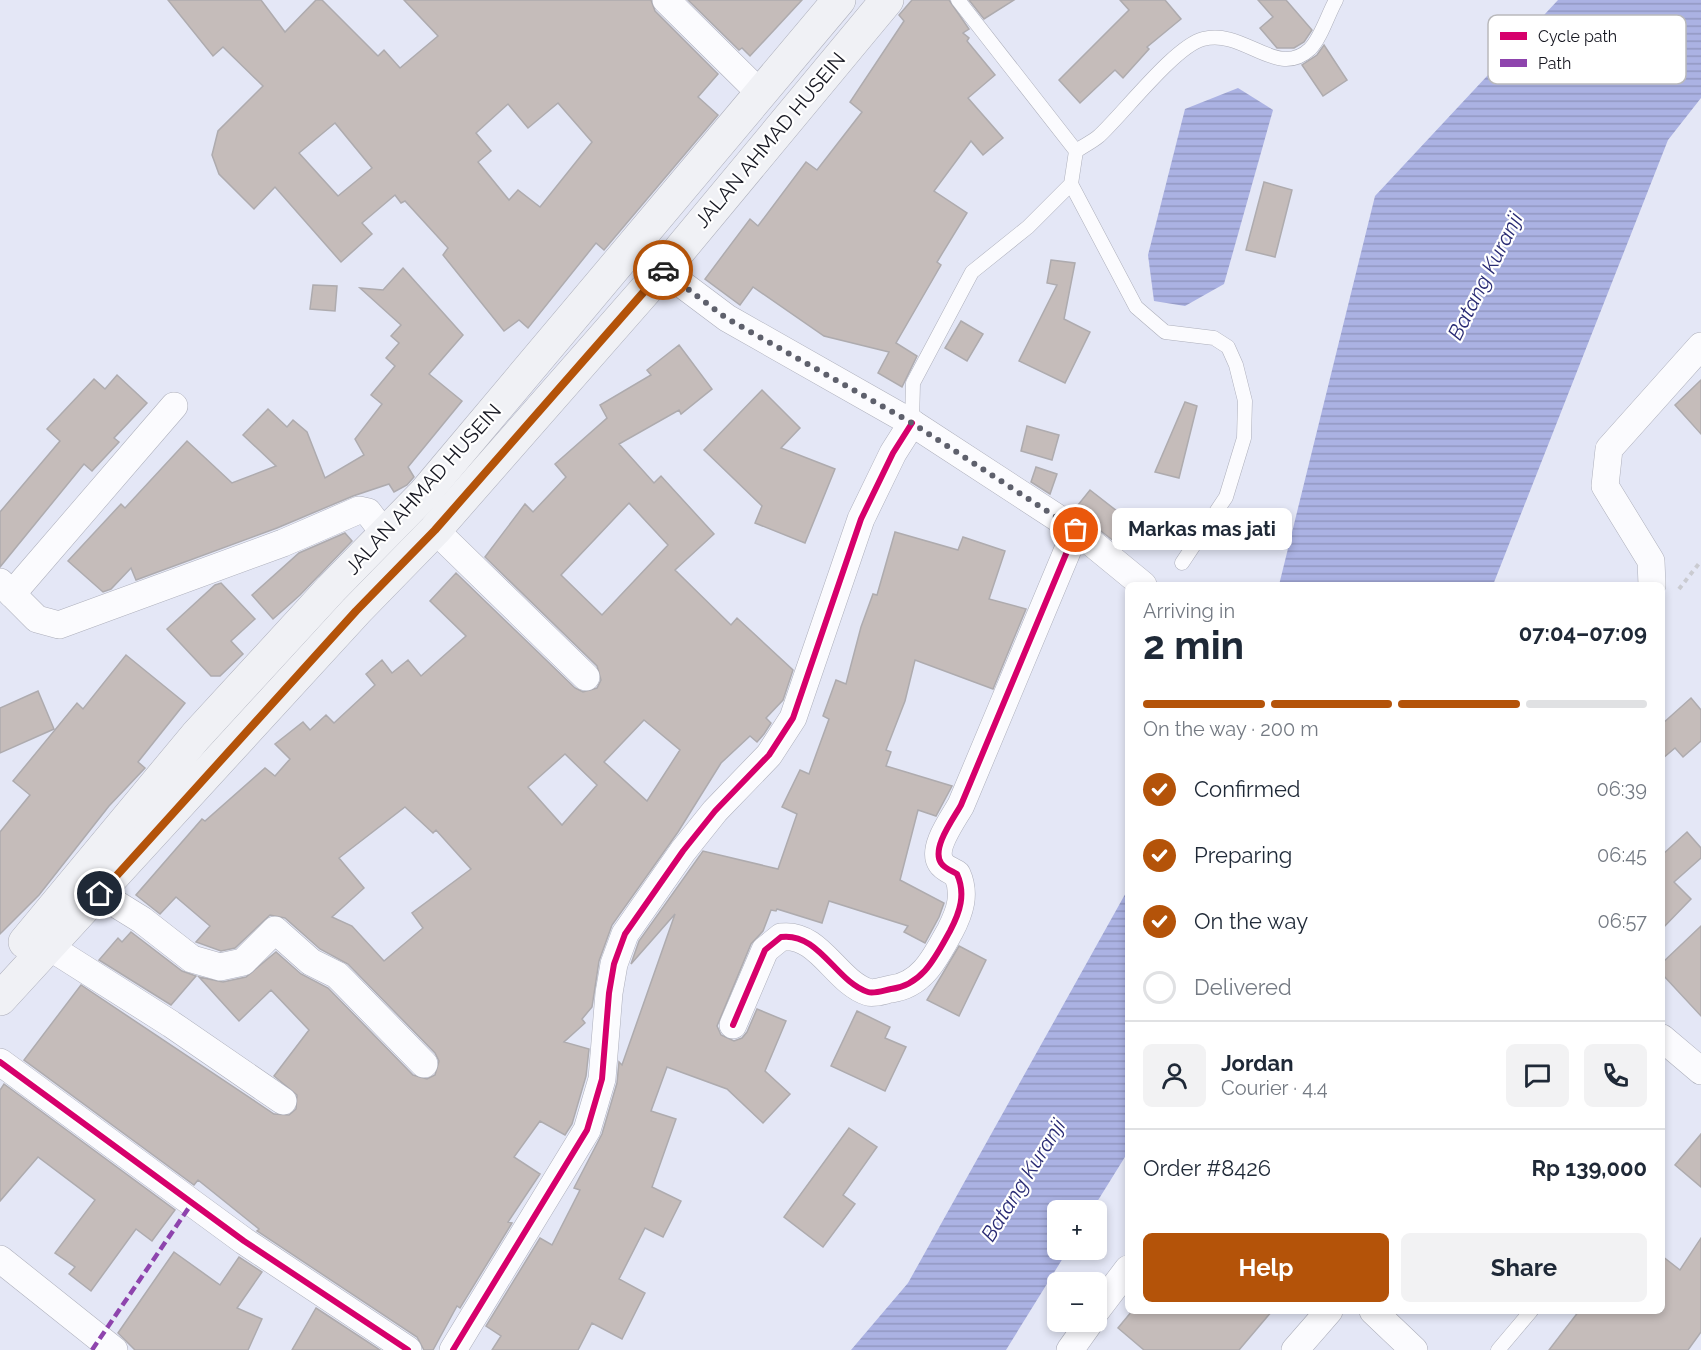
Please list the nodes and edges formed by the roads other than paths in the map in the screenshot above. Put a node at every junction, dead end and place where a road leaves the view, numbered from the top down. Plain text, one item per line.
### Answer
1 (666, 0) edge
2 (839, 0) edge
3 (887, 0) edge
4 (958, 0) edge
5 (1336, 0) edge
6 (770, 83) junction
7 (807, 97) junction
8 (1076, 151) junction
9 (1071, 184) junction
10 (663, 270) junction
11 (1701, 346) edge
12 (174, 406) dead end
13 (912, 423) junction
14 (435, 530) junction
15 (1076, 530) junction
16 (384, 532) junction
17 (1182, 563) dead end
18 (1139, 582) edge
19 (1652, 582) edge
20 (6, 588) edge
21 (586, 677) dead end
22 (100, 894) junction
23 (48, 946) junction
24 (0, 972) edge
25 (0, 999) edge
26 (733, 1025) dead end
27 (1665, 1041) edge
28 (0, 1062) edge
29 (424, 1064) dead end
30 (1701, 1071) edge
31 (283, 1101) dead end
32 (0, 1259) edge
33 (1125, 1273) edge
34 (1107, 1297) edge
35 (1326, 1314) edge
36 (1376, 1314) edge
37 (1529, 1314) edge
38 (1083, 1332) edge
39 (114, 1350) edge
40 (408, 1350) edge
41 (453, 1350) edge
42 (1070, 1350) edge
43 (1295, 1350) edge
44 (1414, 1350) edge
45 (1498, 1350) edge

1 - 6 street
2 - 6 main road, JALAN AHMAD HUSEIN
3 - 7 main road, JALAN AHMAD HUSEIN
4 - 8 lane
5 - 8 lane
6 - 7 main road
6 - 16 main road, JALAN AHMAD HUSEIN
7 - 10 main road, JALAN AHMAD HUSEIN
8 - 9 lane
9 - 13 lane
9 - 17 lane
10 - 13 street
10 - 14 main road, JALAN AHMAD HUSEIN
11 - 19 street
12 - 20 street
13 - 15 street
13 - 41 street
14 - 21 street
14 - 22 main road, JALAN AHMAD HUSEIN
15 - 18 street
15 - 26 street
16 - 20 street
16 - 24 main road, JALAN AHMAD HUSEIN
22 - 23 main road, JALAN AHMAD HUSEIN
22 - 29 street
23 - 25 main road, JALAN AHMAD HUSEIN
23 - 31 street
27 - 30 street
28 - 40 street
32 - 39 street
33 - 34 street
35 - 43 street
36 - 44 street
37 - 45 lane
38 - 42 street

